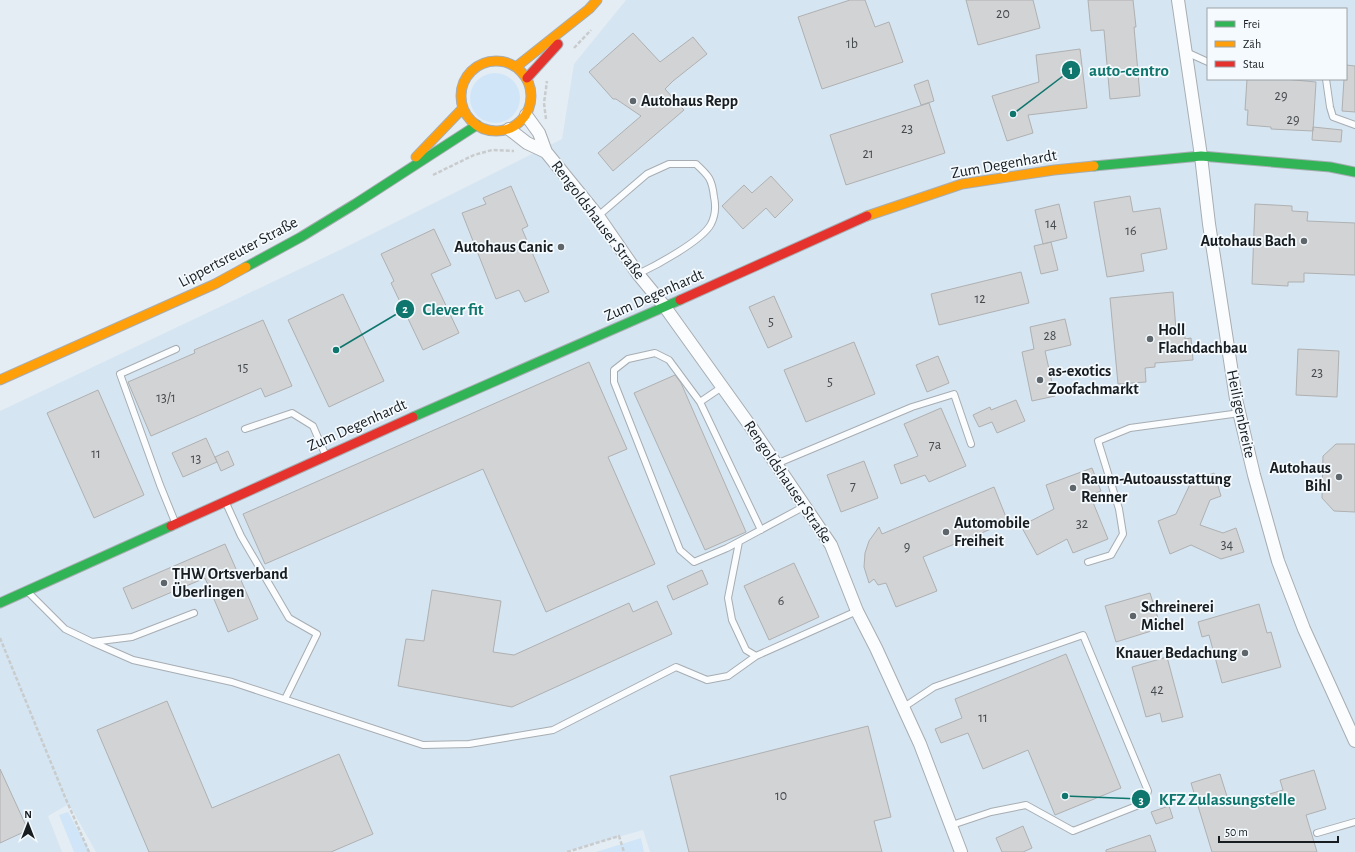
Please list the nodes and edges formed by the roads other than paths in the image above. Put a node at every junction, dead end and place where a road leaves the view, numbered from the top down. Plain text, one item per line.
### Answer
1 (597, 0) edge
2 (1178, 0) edge
3 (589, 9) junction
4 (1186, 52) junction
5 (1207, 62) edge
6 (516, 67) junction
7 (527, 78) junction
8 (1326, 80) edge
9 (463, 108) junction
10 (526, 115) junction
11 (477, 125) junction
12 (1355, 125) edge
13 (509, 129) junction
14 (546, 152) junction
15 (1201, 156) junction
16 (1355, 172) edge
17 (396, 177) junction
18 (598, 216) junction
19 (638, 274) junction
20 (665, 307) junction
21 (176, 349) dead end
22 (0, 380) edge
23 (722, 387) junction
24 (700, 402) junction
25 (1240, 412) junction
26 (245, 429) dead end
27 (971, 444) dead end
28 (326, 456) junction
29 (776, 464) junction
30 (226, 501) junction
31 (805, 506) junction
32 (176, 523) junction
33 (761, 530) junction
34 (739, 542) junction
35 (1088, 562) dead end
36 (27, 591) junction
37 (0, 603) edge
38 (857, 611) junction
39 (194, 613) dead end
40 (92, 642) junction
41 (756, 656) junction
42 (285, 699) junction
43 (904, 707) junction
44 (1355, 741) edge
45 (1355, 822) edge
46 (952, 825) junction
47 (1317, 833) dead end
48 (961, 852) edge

1 - 3 street
2 - 4 street, Heiligenbreite
3 - 6 street
3 - 7 street
4 - 5 lane
4 - 15 street, Heiligenbreite
6 - 7 street
6 - 9 street
7 - 10 street
8 - 12 lane
9 - 11 street
9 - 17 street
10 - 13 street
10 - 14 street, Rengoldshauser Straße
11 - 13 street
11 - 17 street, Lippertsreuter Straße
13 - 14 street, Rengoldshauser Straße
14 - 18 street, Rengoldshauser Straße
15 - 16 street, Zum Degenhardt
15 - 20 street, Zum Degenhardt
15 - 25 street, Heiligenbreite
17 - 22 street, Lippertsreuter Straße
18 - 19 street, Rengoldshauser Straße
18 - 19 lane
19 - 20 street, Rengoldshauser Straße
20 - 23 street, Rengoldshauser Straße
20 - 28 street, Zum Degenhardt
21 - 32 lane
23 - 24 lane
23 - 29 street, Rengoldshauser Straße
24 - 33 lane
24 - 34 lane
25 - 35 lane
25 - 44 street, Heiligenbreite
26 - 28 lane
27 - 29 lane
28 - 30 street, Zum Degenhardt
29 - 31 street, Rengoldshauser Straße
30 - 32 street, Zum Degenhardt
30 - 42 lane
31 - 33 lane
31 - 38 street, Rengoldshauser Straße
32 - 36 street, Zum Degenhardt
33 - 34 lane
34 - 41 lane
36 - 37 street, Zum Degenhardt
36 - 40 lane
38 - 41 lane
38 - 43 street, Rengoldshauser Straße
39 - 40 lane
40 - 42 lane
41 - 42 lane
43 - 46 street, Rengoldshauser Straße
43 - 46 lane
45 - 47 lane
46 - 48 street, Rengoldshauser Straße

